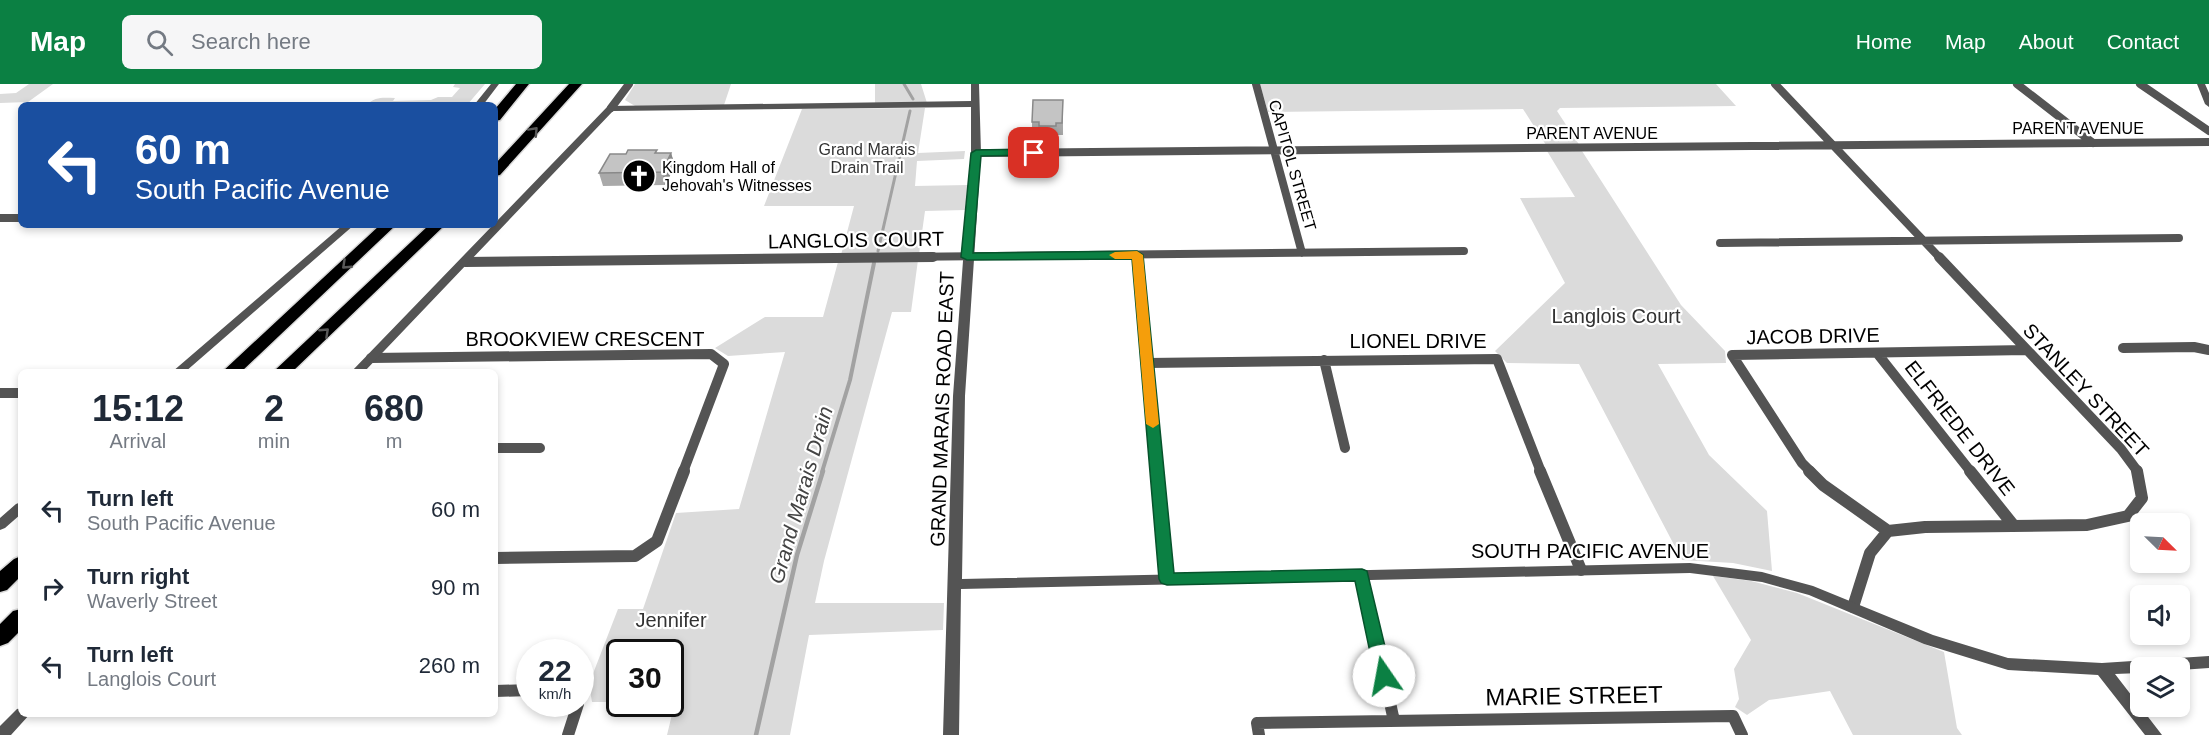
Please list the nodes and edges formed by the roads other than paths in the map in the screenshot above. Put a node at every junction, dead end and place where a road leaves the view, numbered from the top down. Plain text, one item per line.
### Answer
1 (495, 84) edge
2 (523, 84) edge
3 (629, 84) edge
4 (975, 84) edge
5 (1256, 84) edge
6 (1775, 84) edge
7 (2018, 84) edge
8 (2140, 84) edge
9 (2201, 84) edge
10 (574, 87) edge
11 (480, 102) edge
12 (975, 104) junction
13 (2209, 104) edge
14 (611, 108) junction
15 (498, 113) edge
16 (2209, 131) edge
17 (2209, 142) edge
18 (2093, 143) junction
19 (1834, 146) junction
20 (1275, 150) junction
21 (976, 153) junction
22 (498, 169) edge
23 (0, 218) edge
24 (18, 218) edge
25 (498, 227) edge
26 (346, 228) edge
27 (386, 228) edge
28 (435, 228) edge
29 (497, 228) edge
30 (2179, 238) dead end
31 (1923, 241) junction
32 (1720, 243) dead end
33 (1464, 251) dead end
34 (1302, 253) junction
35 (1137, 255) junction
36 (967, 257) junction
37 (465, 262) junction
38 (2123, 348) dead end
39 (2026, 350) junction
40 (2209, 350) edge
41 (1877, 353) junction
42 (371, 358) junction
43 (1324, 360) junction
44 (1147, 363) junction
45 (181, 369) edge
46 (234, 369) edge
47 (285, 369) edge
48 (360, 369) edge
49 (0, 393) edge
50 (18, 393) edge
51 (498, 447) edge
52 (540, 448) dead end
53 (1345, 448) dead end
54 (18, 510) edge
55 (0, 525) edge
56 (2014, 526) junction
57 (1888, 531) junction
58 (498, 558) edge
59 (18, 567) edge
60 (1581, 570) junction
61 (1362, 575) junction
62 (1167, 579) junction
63 (0, 584) edge
64 (956, 584) junction
65 (1853, 607) junction
66 (18, 620) edge
67 (0, 637) edge
68 (2209, 662) edge
69 (2102, 669) junction
70 (516, 690) edge
71 (498, 691) edge
72 (19, 717) edge
73 (574, 717) edge
74 (1394, 721) junction
75 (1, 735) edge
76 (568, 735) edge
77 (951, 735) edge
78 (1259, 735) edge
79 (1742, 735) edge
80 (2154, 735) edge

1 - 11 street
2 - 15 highway
3 - 14 street
4 - 12 street, GRAND MARAIS ROAD EAST
5 - 20 street, CAPITOL STREET
6 - 19 street, STANLEY STREET
7 - 18 street
8 - 16 street
9 - 13 street
22 -> 10 highway
12 - 14 street
12 - 21 street, GRAND MARAIS ROAD EAST
14 - 25 street
17 - 18 street, PARENT AVENUE
18 - 19 street, PARENT AVENUE
19 - 20 street, PARENT AVENUE
19 - 31 street, STANLEY STREET
20 - 21 street, PARENT AVENUE
20 - 34 street, CAPITOL STREET
21 - 36 street, GRAND MARAIS ROAD EAST
23 - 24 street
26 - 45 street
27 -> 46 highway
47 -> 28 highway
29 - 37 street
30 - 31 street
31 - 32 street
31 - 39 street, STANLEY STREET
33 - 34 street, LANGLOIS COURT
34 - 35 street, LANGLOIS COURT
35 - 36 street, LANGLOIS COURT
35 - 44 street
36 - 37 street, LANGLOIS COURT
36 - 64 street, GRAND MARAIS ROAD EAST
37 - 42 street
38 - 40 street
39 - 41 street, JACOB DRIVE
39 - 56 street, STANLEY STREET
41 - 56 street, ELFRIEDE DRIVE
41 - 57 street, JACOB DRIVE
42 - 48 street
42 - 58 street, BROOKVIEW CRESCENT
43 - 44 street, LIONEL DRIVE
43 - 53 street
43 - 60 street, LIONEL DRIVE
44 - 62 street
49 - 50 street
51 - 52 street
54 - 55 street
56 - 57 street, STANLEY STREET
57 - 65 street
59 - 63 highway
60 - 61 street, SOUTH PACIFIC AVENUE
60 - 65 street, SOUTH PACIFIC AVENUE
61 - 62 street, SOUTH PACIFIC AVENUE
61 - 74 street
62 - 64 street, SOUTH PACIFIC AVENUE
64 - 77 street, GRAND MARAIS ROAD EAST
65 - 69 street, SOUTH PACIFIC AVENUE
66 - 67 highway
68 - 69 street, SOUTH PACIFIC AVENUE
69 - 80 street
70 - 71 street
72 - 75 street
73 - 76 street
74 - 78 street
74 - 79 street, MARIE STREET

